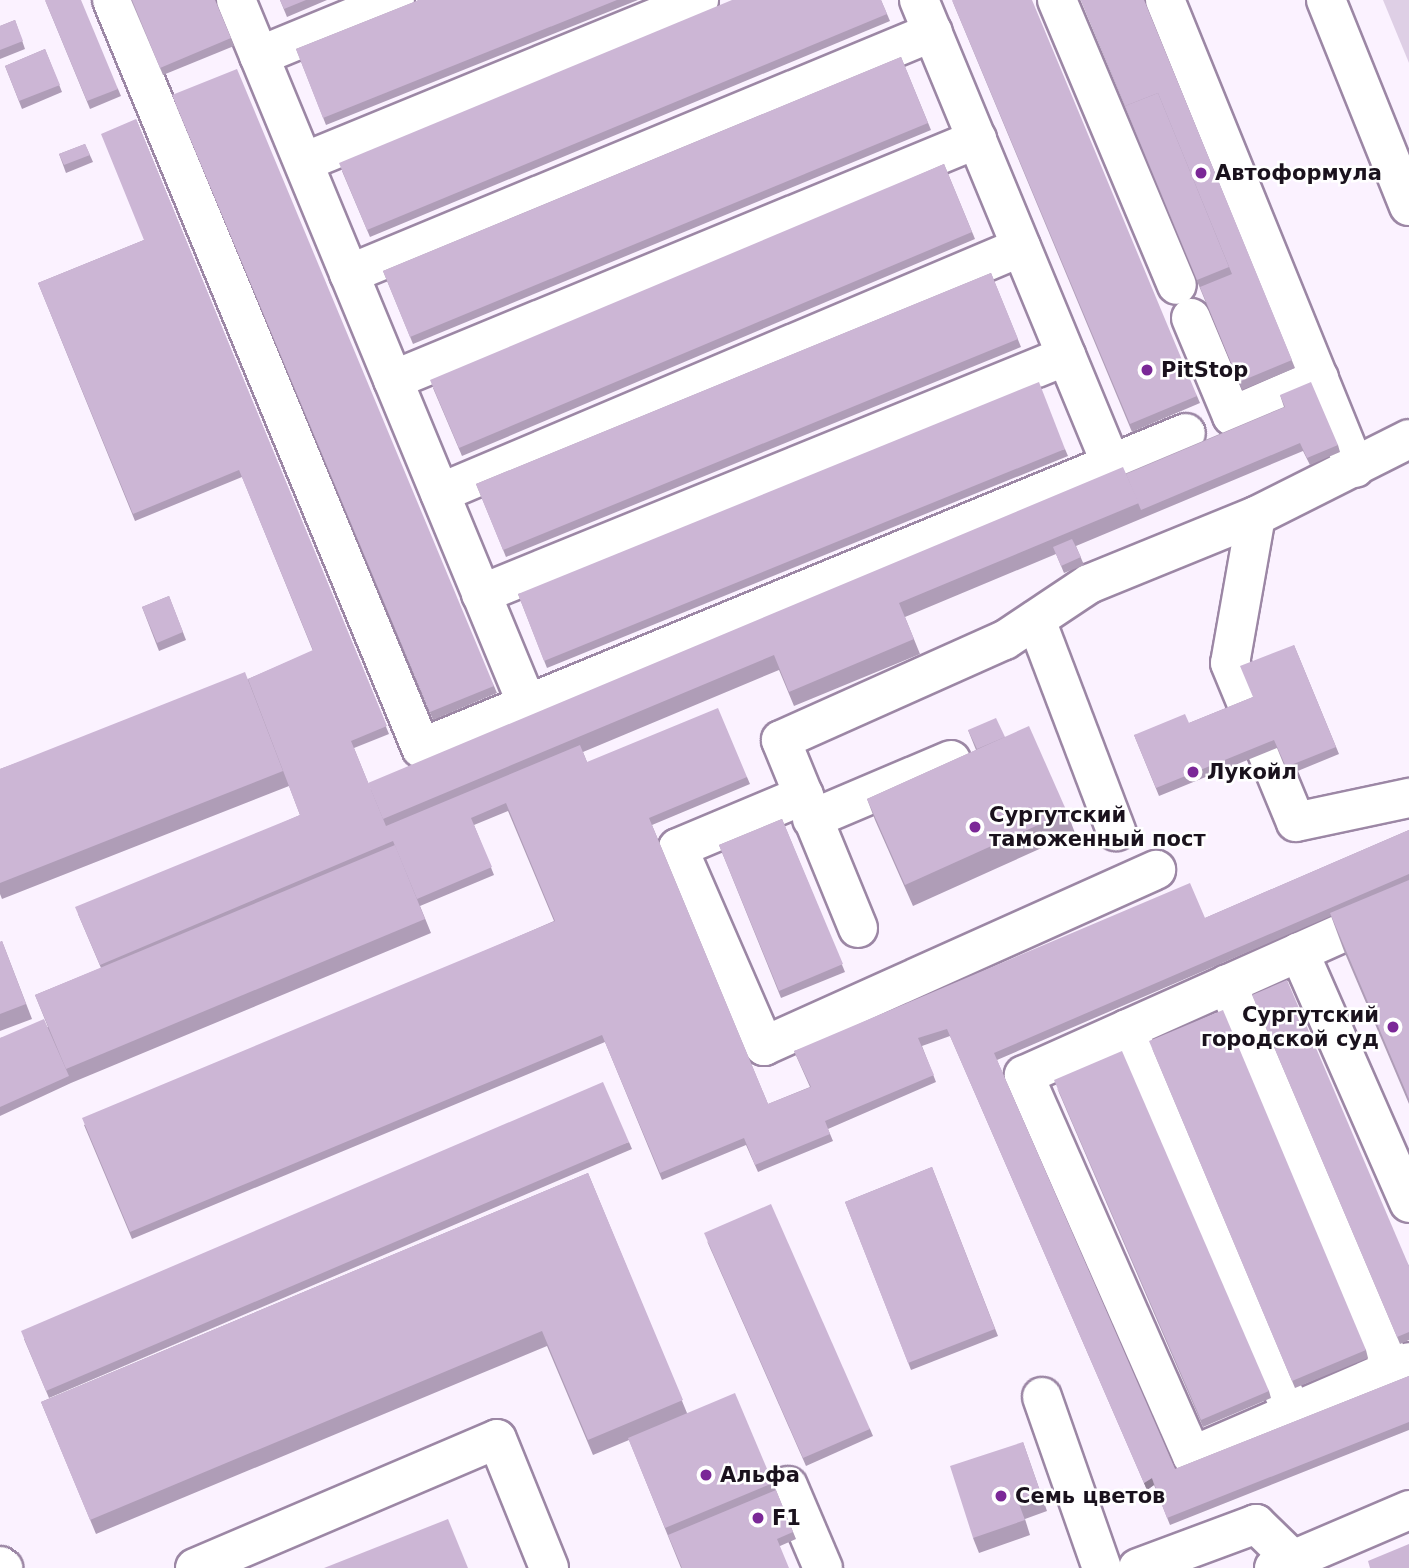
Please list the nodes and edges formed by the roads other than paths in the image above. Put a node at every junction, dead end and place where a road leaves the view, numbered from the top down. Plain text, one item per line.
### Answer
1 (112, 0) edge
2 (236, 0) edge
3 (395, 0) edge
4 (699, 0) edge
5 (1057, 0) edge
6 (1165, 0) edge
7 (1326, 0) edge
8 (926, 16) edge
9 (259, 56) junction
10 (976, 139) junction
11 (303, 162) junction
12 (1409, 206) edge
13 (1021, 247) junction
14 (349, 274) junction
15 (1066, 356) junction
16 (1318, 378) junction
17 (393, 380) junction
18 (1186, 433) dead end
19 (1409, 439) edge
20 (1111, 464) junction
21 (1355, 468) junction
22 (440, 493) junction
23 (1256, 516) junction
24 (481, 593) junction
25 (1035, 620) junction
26 (527, 704) junction
27 (951, 760) edge
28 (1409, 798) edge
29 (808, 807) junction
30 (1116, 831) dead end
31 (1156, 870) dead end
32 (1409, 903) edge
33 (858, 928) dead end
34 (1299, 952) junction
35 (1227, 984) junction
36 (1127, 1029) junction
37 (1409, 1203) edge
38 (1401, 1366) edge
39 (1042, 1397) dead end
40 (1292, 1413) junction
41 (789, 1486) dead end
42 (1409, 1510) edge
43 (1283, 1564) edge
44 (195, 1568) edge
45 (550, 1568) edge
46 (823, 1568) edge
47 (1102, 1568) edge
48 (1138, 1568) edge

1 - 26 main road
2 - 9 main road
3 - 9 main road
4 - 11 main road
5 - 16 main road
6 - 16 main road
7 - 12 main road
8 - 10 main road
8 - 14 main road
9 - 11 main road
10 - 13 main road
10 - 17 main road
11 - 14 main road
13 - 15 main road
13 - 22 main road
14 - 17 main road
15 - 20 main road
15 - 24 main road
16 - 21 main road
17 - 22 main road
18 - 20 main road
19 - 21 main road
20 - 26 main road
21 - 23 main road
22 - 24 main road
23 - 25 main road
23 - 28 main road
24 - 26 main road
25 - 29 main road
25 - 30 main road
27 - 29 main road
29 - 31 main road
29 - 33 main road
32 - 34 main road
34 - 35 main road
34 - 37 main road
35 - 36 main road
35 - 38 main road
36 - 40 main road
36 - 40 main road
38 - 40 main road
39 - 47 main road
41 - 46 main road
42 - 43 main road
43 - 48 main road
44 - 45 main road

